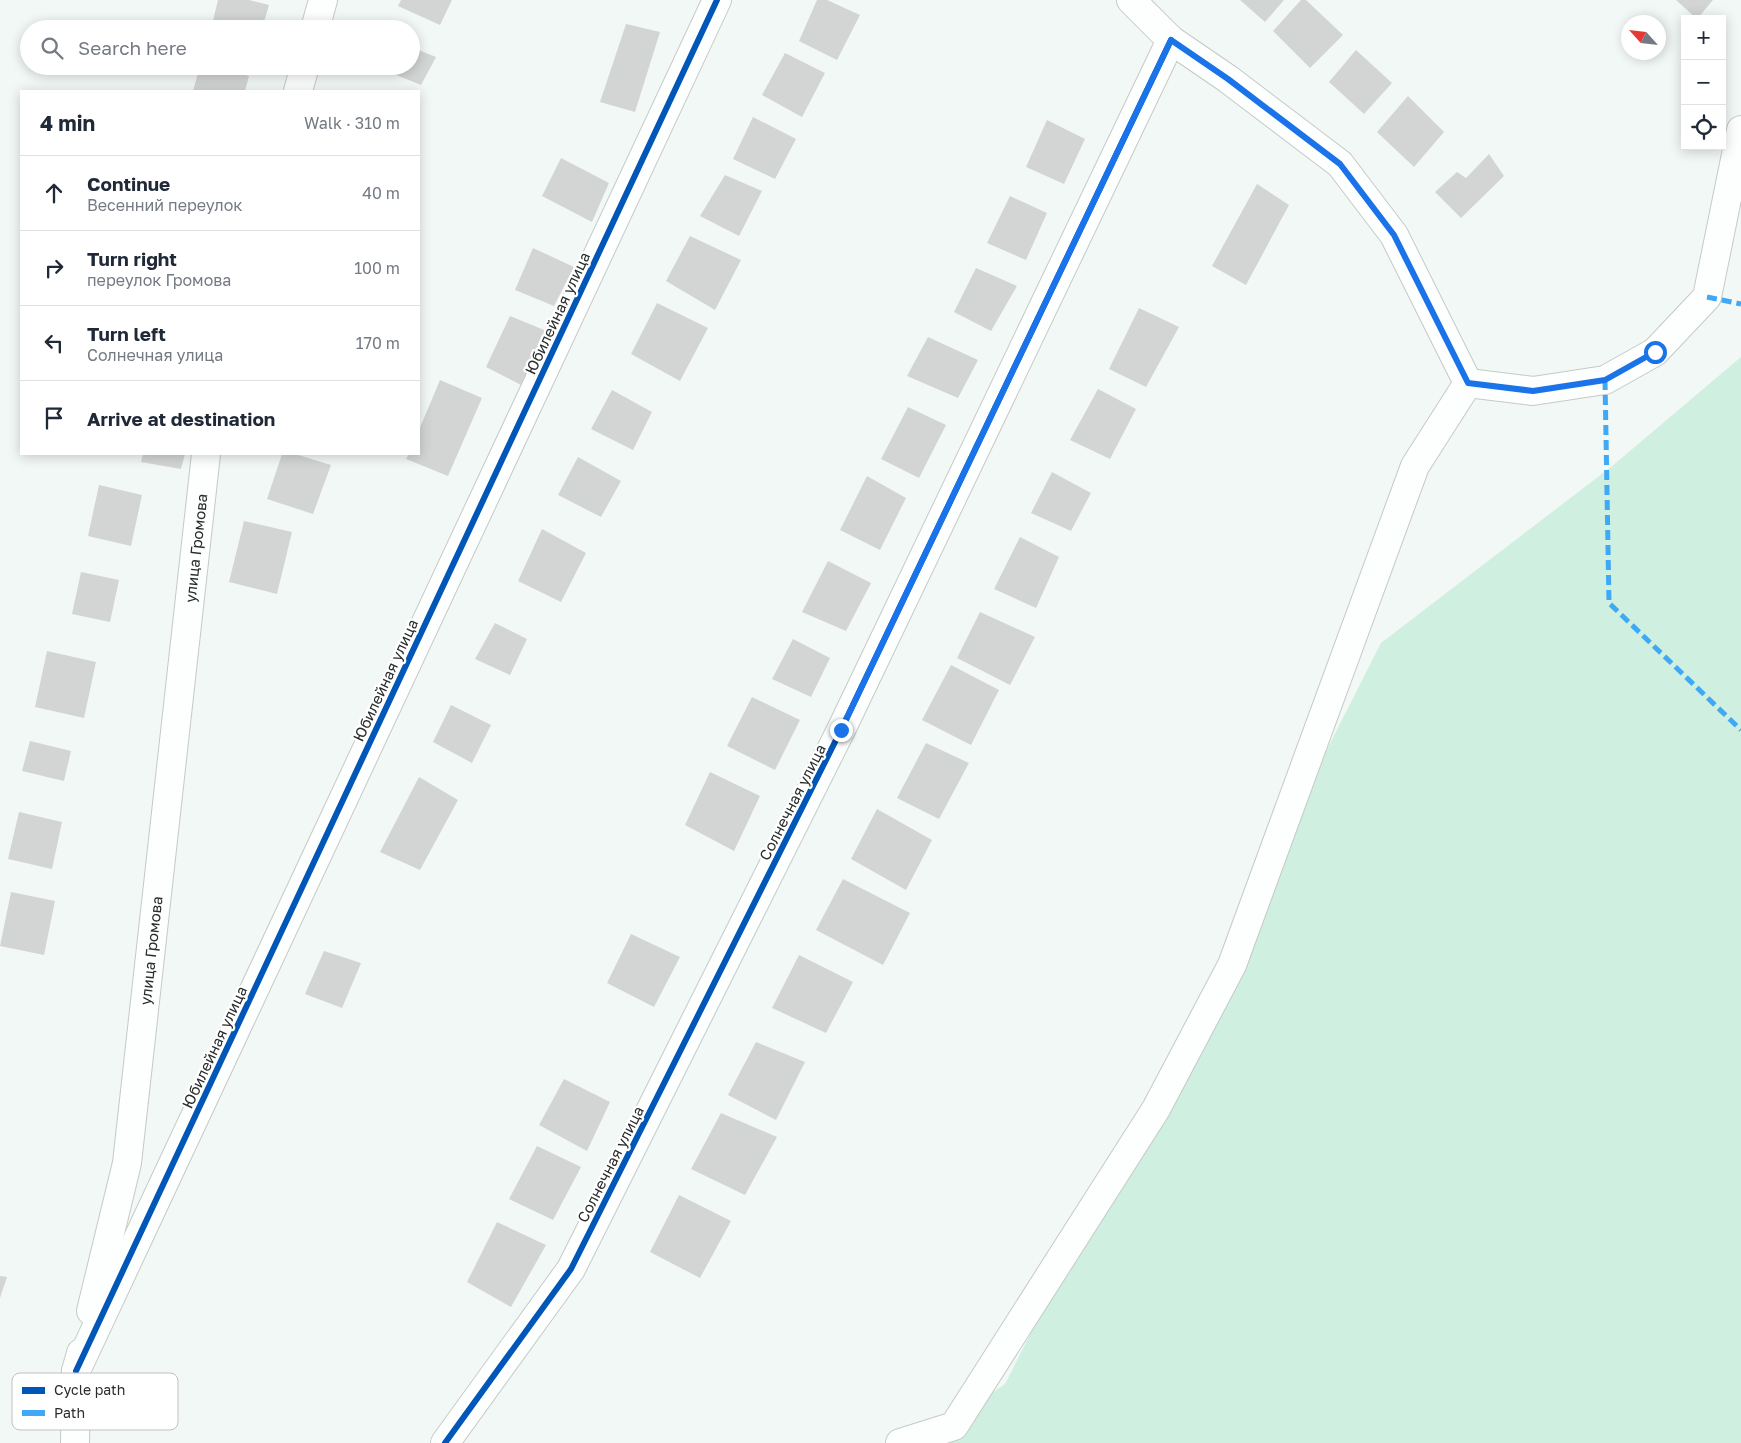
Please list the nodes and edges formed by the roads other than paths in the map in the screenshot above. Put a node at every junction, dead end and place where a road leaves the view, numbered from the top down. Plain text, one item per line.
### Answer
1 (324, 0) edge
2 (717, 0) edge
3 (1131, 0) edge
4 (318, 20) edge
5 (1171, 40) junction
6 (302, 75) edge
7 (298, 90) edge
8 (1741, 130) edge
9 (1468, 383) junction
10 (206, 455) edge
11 (76, 1371) joint
12 (75, 1430) edge
13 (75, 1443) edge
14 (446, 1443) edge
15 (900, 1443) edge

1 - 4 street
2 - 11 street, Юбилейная улица
3 - 5 street
5 - 9 street
5 - 14 street, Солнечная улица
6 - 7 street
8 - 9 street
9 - 15 street
10 - 11 street, улица Громова
12 - 13 street, улица Громова

